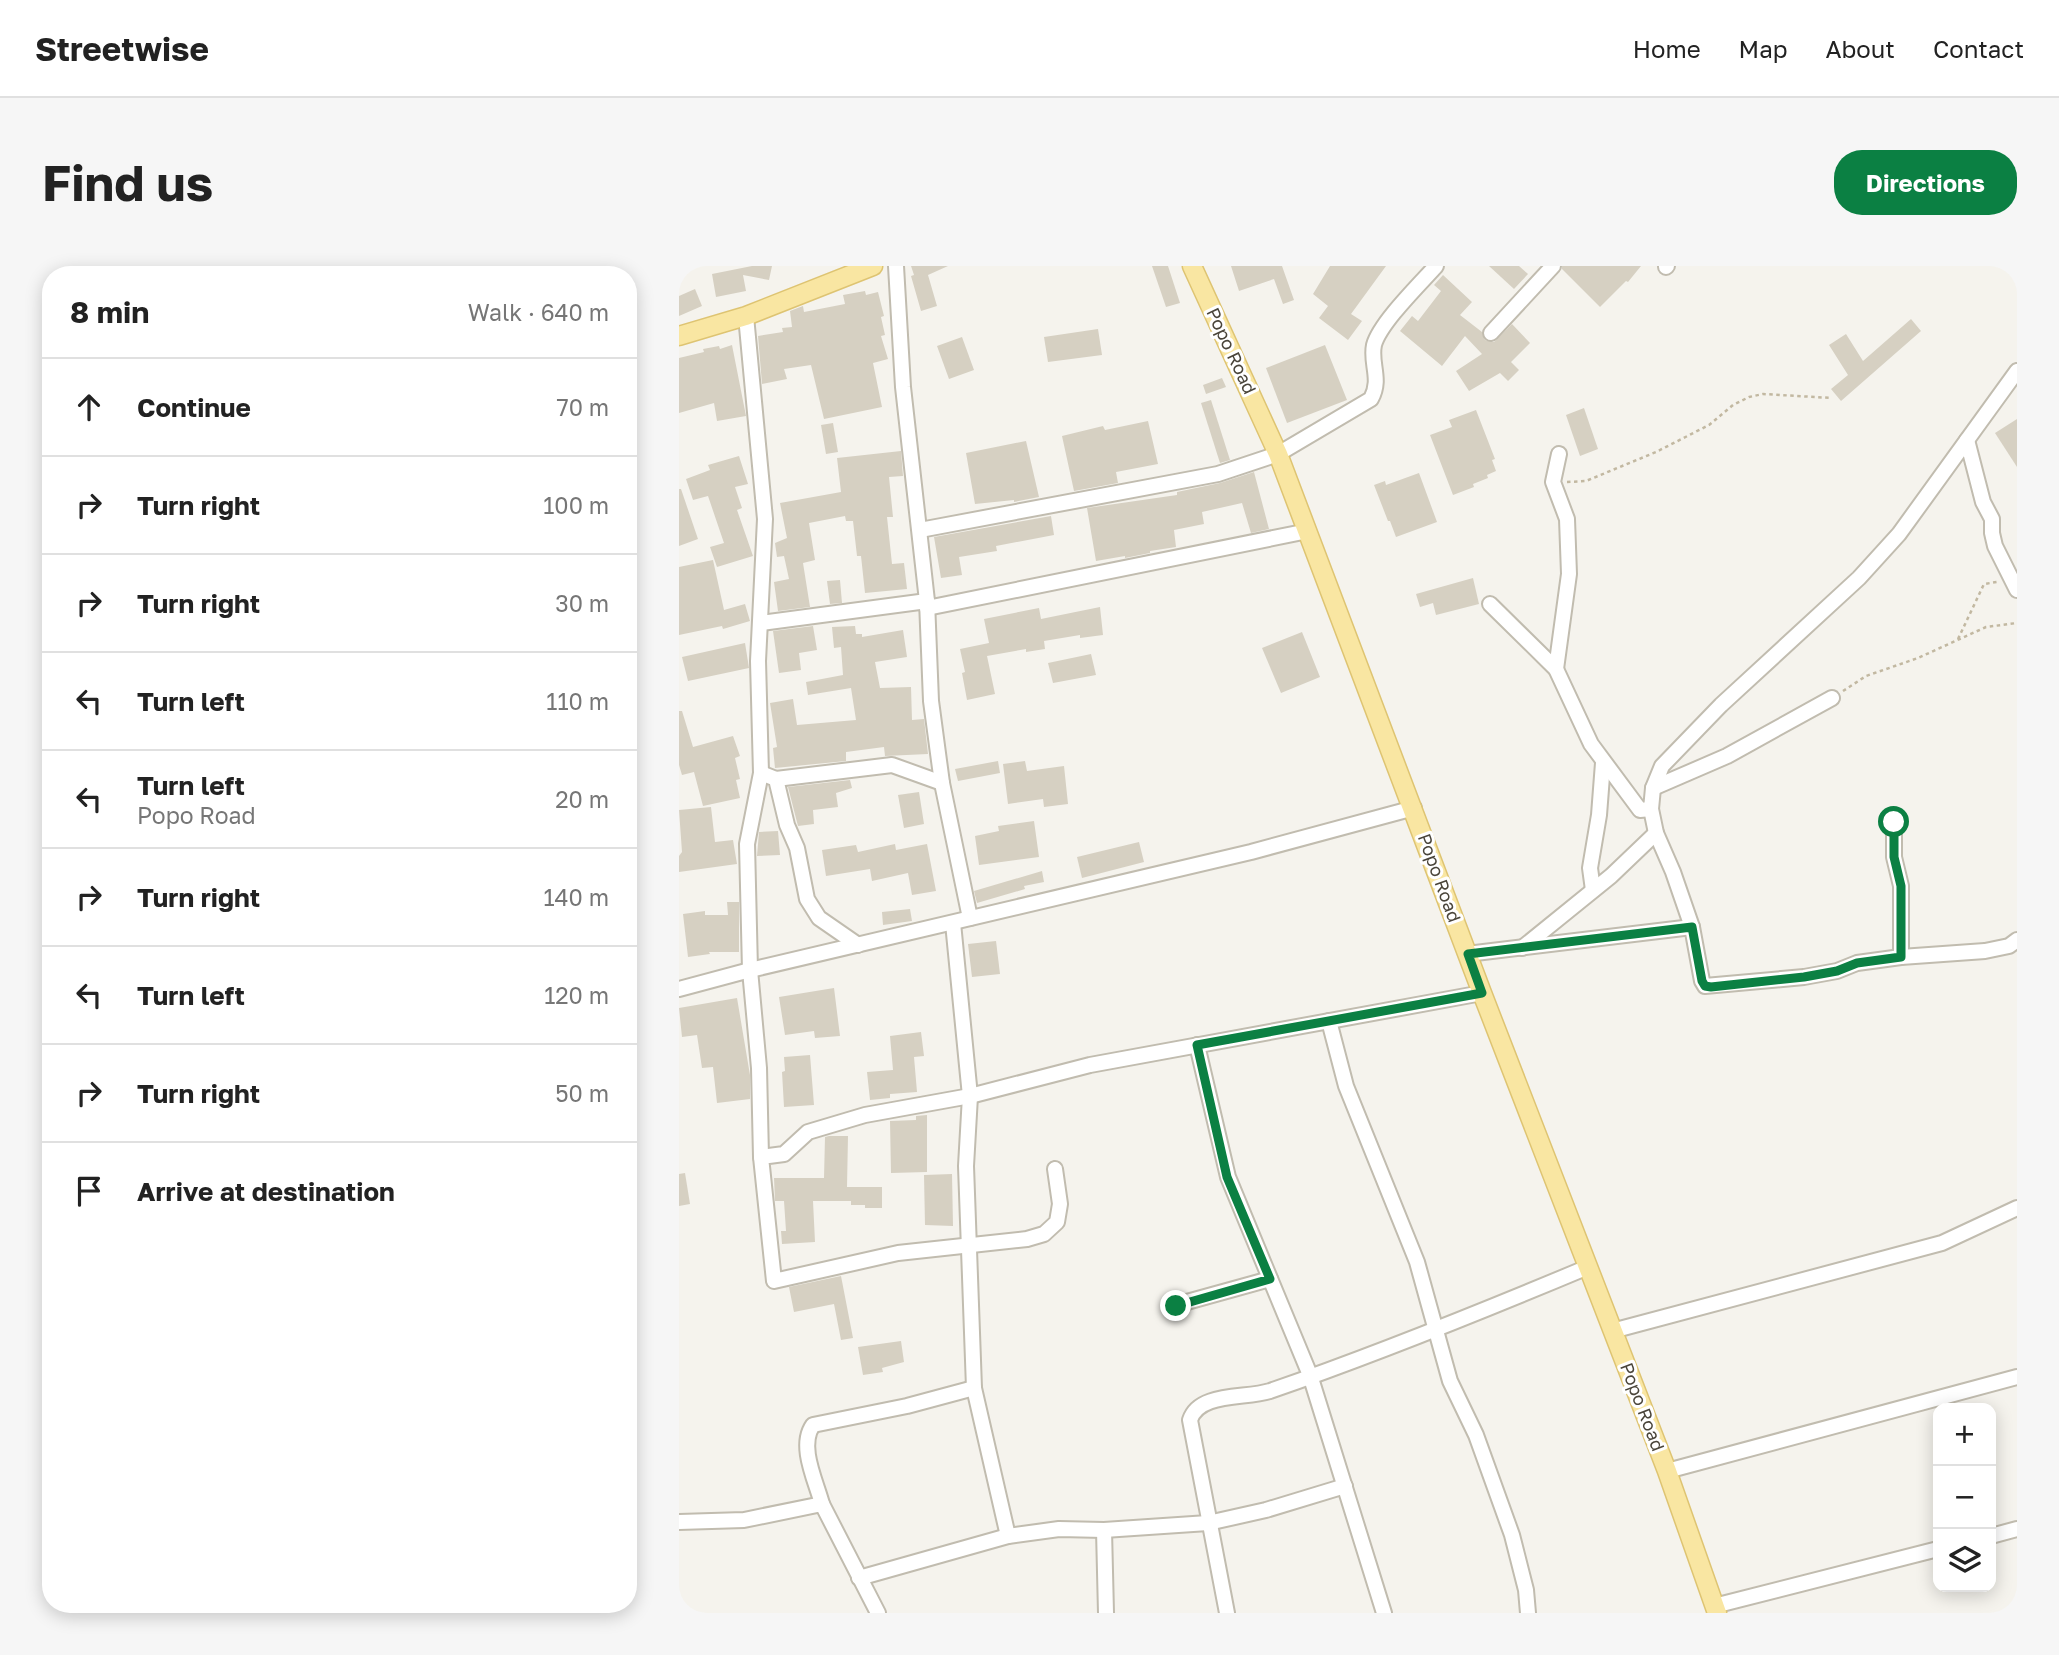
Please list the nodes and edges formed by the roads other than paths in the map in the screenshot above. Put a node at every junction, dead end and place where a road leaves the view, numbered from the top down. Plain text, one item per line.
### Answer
1 (873, 266) edge
2 (897, 266) edge
3 (1192, 266) edge
4 (1436, 266) edge
5 (1553, 266) edge
6 (746, 316) junction
7 (1491, 333) dead end
8 (679, 336) edge
9 (2017, 371) edge
10 (1967, 440) junction
11 (1278, 454) junction
12 (1559, 454) dead end
13 (919, 530) junction
14 (1308, 531) junction
15 (2015, 585) edge
16 (1490, 604) dead end
17 (927, 605) junction
18 (761, 623) junction
19 (1556, 669) junction
20 (1832, 698) road end
21 (1603, 763) junction
22 (761, 773) junction
23 (776, 779) junction
24 (942, 783) junction
25 (1653, 788) junction
26 (1413, 808) junction
27 (1650, 809) junction
28 (1894, 822) dead end
29 (1656, 833) junction
30 (1593, 890) junction
31 (970, 918) junction
32 (953, 923) junction
33 (1692, 927) junction
34 (2017, 940) edge
35 (858, 945) junction
36 (1522, 947) junction
37 (1468, 954) junction
38 (1901, 957) junction
39 (750, 970) junction
40 (679, 989) edge
41 (1482, 993) junction
42 (1329, 1021) junction
43 (1197, 1045) junction
44 (970, 1096) junction
45 (761, 1157) junction
46 (1055, 1169) dead end
47 (2017, 1208) edge
48 (969, 1246) junction
49 (1588, 1268) junction
50 (1270, 1279) junction
51 (1176, 1306) dead end
52 (1436, 1330) junction
53 (1612, 1331) junction
54 (1310, 1375) junction
55 (2017, 1377) edge
56 (974, 1388) junction
57 (1667, 1471) junction
58 (1345, 1486) junction
59 (822, 1504) junction
60 (679, 1522) edge
61 (1208, 1523) junction
62 (2017, 1529) edge
63 (1104, 1530) junction
64 (1996, 1535) edge
65 (1008, 1536) junction
66 (1933, 1550) edge
67 (859, 1578) junction
68 (1715, 1609) edge
69 (877, 1613) edge
70 (1107, 1613) edge
71 (1227, 1613) edge
72 (1384, 1613) edge
73 (1528, 1613) edge

1 - 6 main road
2 - 13 street
3 - 11 main road, Popo Road
4 - 11 street
5 - 7 street
6 - 8 main road
6 - 18 street
9 - 10 street
10 - 15 street
10 - 25 street
11 - 13 street
11 - 14 main road, Popo Road
12 - 19 street
13 - 17 street
14 - 17 street
14 - 26 main road, Popo Road
16 - 19 street
17 - 18 street
17 - 24 street
18 - 22 street
19 - 21 street
20 - 25 street
21 - 27 street
21 - 30 street
22 - 23 street
22 - 39 street
23 - 24 street
23 - 35 street
24 - 31 street
25 - 27 street
26 - 31 street
26 - 37 main road, Popo Road
27 - 29 street
28 - 38 street
29 - 30 street
29 - 33 street
30 - 36 street
31 - 32 street
32 - 35 street
32 - 44 street
33 - 36 street
33 - 38 street
34 - 38 street
35 - 39 street
36 - 37 street
37 - 41 main road, Popo Road
39 - 40 street
39 - 45 street
41 - 42 street
41 - 49 main road, Popo Road
42 - 43 street
42 - 52 street
43 - 44 street
43 - 50 street
44 - 45 street
44 - 48 street
45 - 48 street
46 - 48 street
47 - 53 street
48 - 56 street
49 - 52 street
49 - 53 main road, Popo Road
50 - 51 street
50 - 54 street
52 - 54 street
52 - 73 street
53 - 57 main road, Popo Road
54 - 58 street
54 - 61 street
55 - 57 street
56 - 59 street
56 - 65 street
57 - 68 main road, Popo Road
58 - 61 street
58 - 72 street
59 - 60 street
59 - 67 street
61 - 63 street
61 - 71 street
62 - 64 street
63 - 65 street
63 - 70 street
65 - 67 street
66 - 68 street
67 - 69 street

